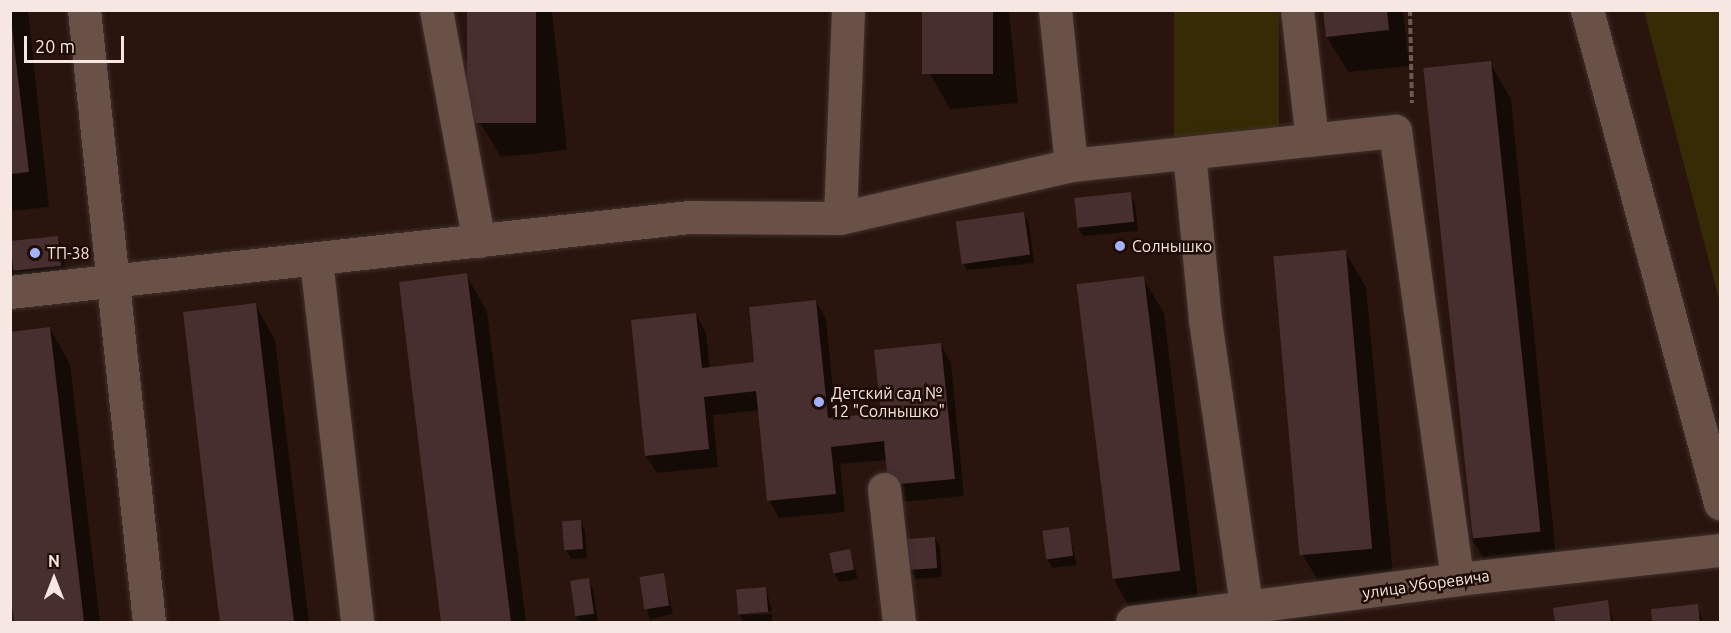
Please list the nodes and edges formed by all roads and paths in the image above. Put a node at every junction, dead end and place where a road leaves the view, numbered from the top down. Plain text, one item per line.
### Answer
1 (84, 10) edge
2 (436, 10) edge
3 (848, 10) edge
4 (1055, 10) edge
5 (1297, 10) edge
6 (1410, 10) edge
7 (1587, 10) edge
8 (1395, 131) junction
9 (1312, 139) junction
10 (1189, 153) junction
11 (1071, 165) junction
12 (840, 218) junction
13 (479, 241) junction
14 (316, 260) junction
15 (112, 280) junction
16 (10, 292) edge
17 (884, 489) dead end
18 (1720, 502) edge
19 (1720, 550) edge
20 (1457, 579) junction
21 (1247, 610) junction
22 (149, 622) edge
23 (357, 622) edge
24 (899, 622) edge
25 (1132, 622) edge

1 - 15 street
2 - 13 street
3 - 12 street
4 - 11 street
5 - 9 street
6 - 8 path
7 - 18 street
8 - 9 street
8 - 20 street
9 - 10 street
10 - 11 street
10 - 21 street
11 - 12 street
12 - 13 street
13 - 14 street
14 - 15 street
14 - 23 street
15 - 16 street
15 - 22 street
17 - 24 street
19 - 20 street, улица Уборевича
20 - 21 street, улица Уборевича
21 - 25 street, улица Уборевича

